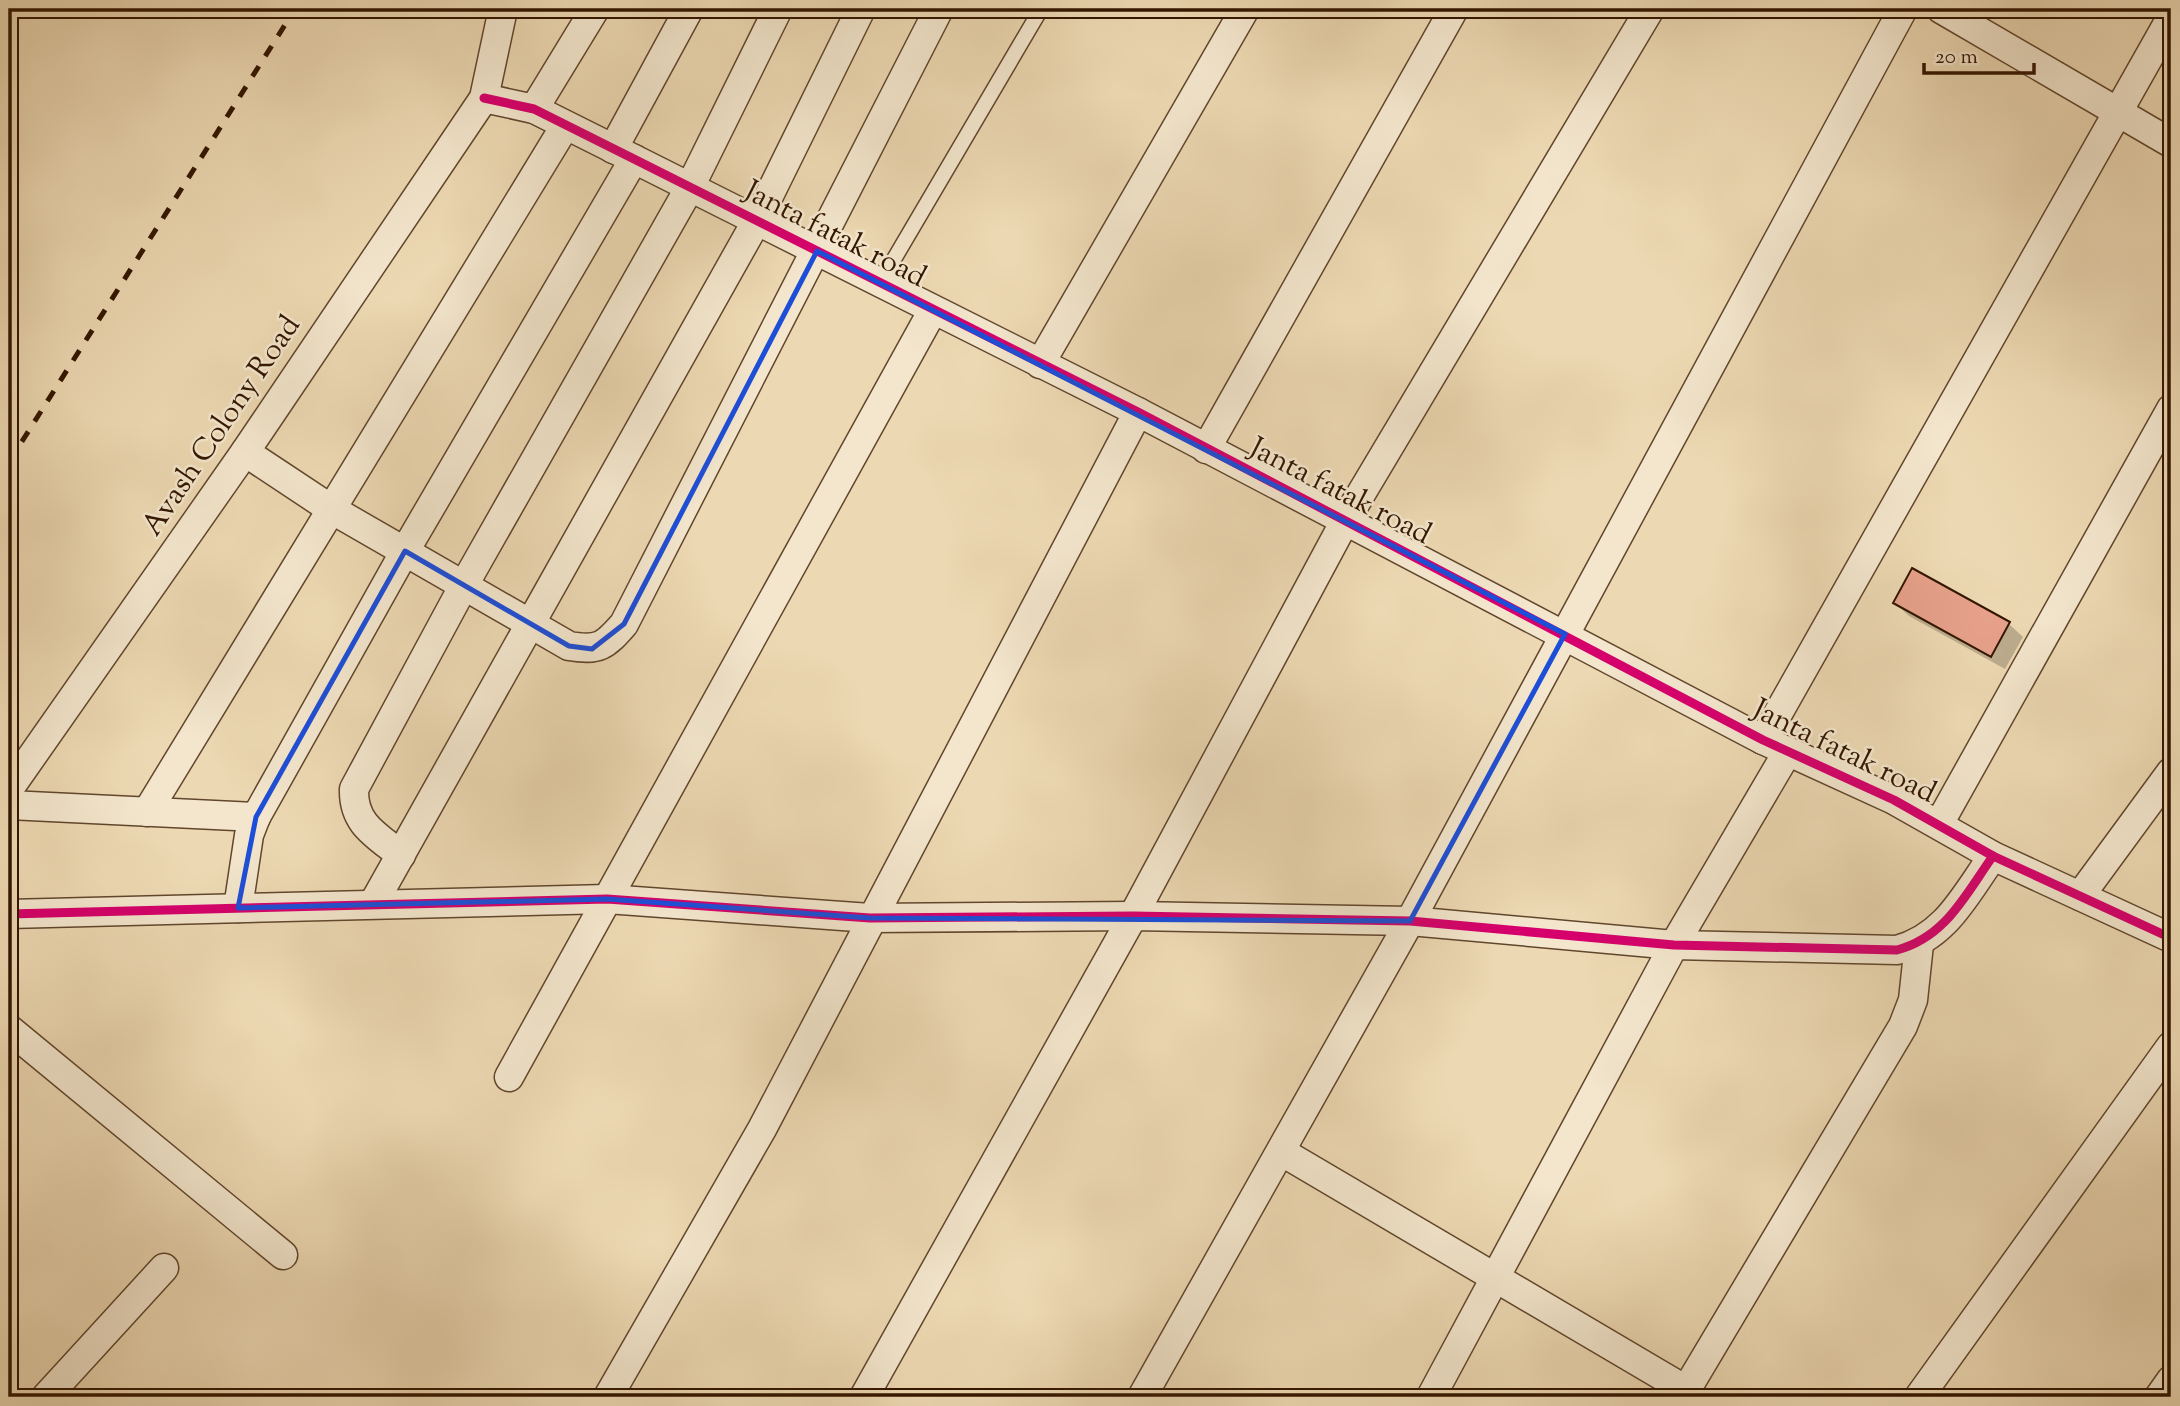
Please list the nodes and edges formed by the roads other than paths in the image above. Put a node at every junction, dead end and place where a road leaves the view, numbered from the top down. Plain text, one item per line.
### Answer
1 (503, 9) edge
2 (595, 9) edge
3 (689, 9) edge
4 (778, 9) edge
5 (861, 9) edge
6 (939, 9) edge
7 (1041, 9) edge
8 (1245, 9) edge
9 (1454, 9) edge
10 (1650, 9) edge
11 (1903, 9) edge
12 (1941, 9) edge
13 (2171, 18) edge
14 (484, 98) junction
15 (534, 109) junction
16 (2119, 111) junction
17 (565, 126) junction
18 (2171, 143) edge
19 (624, 154) junction
20 (690, 187) junction
21 (757, 220) junction
22 (817, 251) junction
23 (880, 283) junction
24 (933, 310) junction
25 (1040, 364) junction
26 (2171, 409) edge
27 (1138, 412) junction
28 (1206, 449) junction
29 (244, 452) junction
30 (331, 509) junction
31 (1346, 519) junction
32 (405, 551) junction
33 (464, 585) junction
34 (530, 624) junction
35 (1565, 634) junction
36 (1776, 746) junction
37 (2171, 772) edge
38 (9, 789) edge
39 (9, 805) edge
40 (147, 811) junction
41 (256, 817) junction
42 (1939, 824) junction
43 (401, 855) junction
44 (1993, 856) junction
45 (2080, 896) junction
46 (607, 899) junction
47 (373, 904) junction
48 (238, 908) junction
49 (9, 914) edge
50 (1133, 916) junction
51 (870, 918) junction
52 (1410, 921) junction
53 (2171, 938) edge
54 (1919, 944) junction
55 (1674, 945) junction
56 (9, 1029) edge
57 (2171, 1046) edge
58 (509, 1077) dead end
59 (1282, 1152) junction
60 (283, 1255) dead end
61 (164, 1268) dead end
62 (1496, 1278) junction
63 (2171, 1380) edge
64 (1684, 1394) edge
65 (46, 1397) edge
66 (608, 1397) edge
67 (864, 1397) edge
68 (1142, 1397) edge
69 (1431, 1397) edge
70 (1919, 1397) edge
71 (2159, 1397) edge

1 - 14 street
2 - 15 street
3 - 19 street
4 - 20 street
5 - 21 street
6 - 22 street
7 - 23 lane
8 - 25 street
9 - 28 street
10 - 31 street
11 - 35 street
12 - 16 street
13 - 16 street
14 - 15 street, Janta fatak road
14 - 29 street, Avash Colony Road
15 - 17 street, Janta fatak road
16 - 18 street
16 - 36 street
17 - 19 street, Janta fatak road
17 - 30 street
19 - 20 street, Janta fatak road
19 - 32 street
20 - 21 street, Janta fatak road
20 - 33 street
21 - 22 street, Janta fatak road
21 - 34 street
22 - 23 street, Janta fatak road
22 - 34 street
23 - 24 street, Janta fatak road
24 - 25 street, Janta fatak road
24 - 46 street
25 - 27 street, Janta fatak road
26 - 42 street
27 - 28 street, Janta fatak road
27 - 51 street
28 - 31 street, Janta fatak road
29 - 30 street
29 - 38 street, Avash Colony Road
30 - 32 street
30 - 40 street
31 - 35 street, Janta fatak road
31 - 50 street
32 - 33 street
32 - 41 street
33 - 34 street
33 - 43 street
34 - 43 street
35 - 36 street, Janta fatak road
35 - 52 street
36 - 42 street, Janta fatak road
36 - 55 street
37 - 45 street
39 - 40 street
40 - 41 street
41 - 48 street
42 - 44 street, Janta fatak road
43 - 47 street
44 - 45 street, Janta fatak road
44 - 54 street
45 - 53 street, Janta fatak road
46 - 47 street
46 - 51 street
46 - 58 street
47 - 48 street
48 - 49 street
50 - 51 street
50 - 52 street
50 - 67 street
51 - 66 street
52 - 55 street
52 - 59 street
54 - 55 street
54 - 64 street
55 - 62 street
56 - 60 street
57 - 70 street
59 - 62 street
59 - 68 street
61 - 65 street
62 - 64 street
62 - 69 street
63 - 71 street

